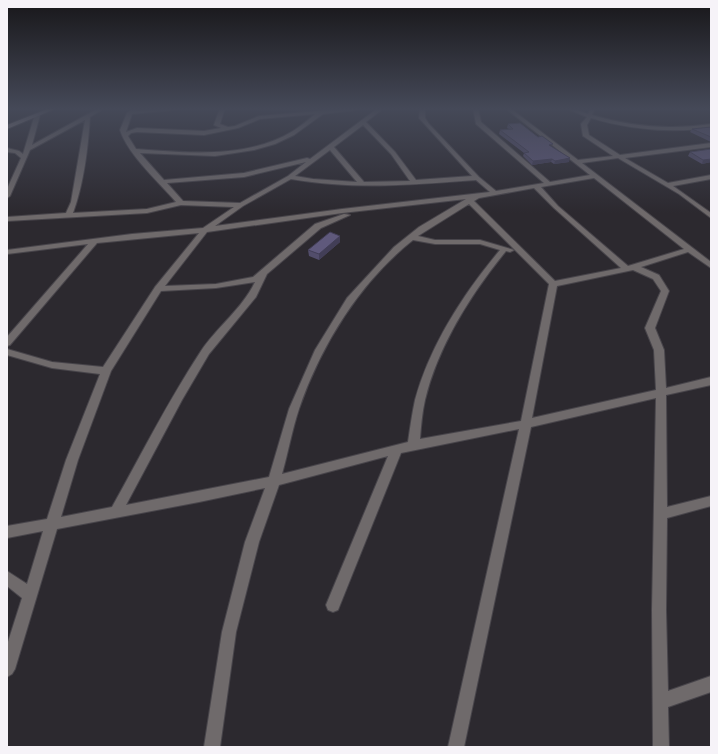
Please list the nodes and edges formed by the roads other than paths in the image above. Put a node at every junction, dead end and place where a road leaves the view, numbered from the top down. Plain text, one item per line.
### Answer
1 (30, 143) edge
2 (39, 143) edge
3 (84, 143) edge
4 (130, 143) edge
5 (270, 143) edge
6 (334, 143) edge
7 (384, 143) edge
8 (444, 143) edge
9 (501, 143) edge
10 (552, 143) edge
11 (596, 143) edge
12 (711, 145) edge
13 (330, 146) junction
14 (28, 149) junction
15 (7, 150) edge
16 (135, 151) junction
17 (618, 156) junction
18 (24, 157) junction
19 (315, 157) junction
20 (576, 162) junction
21 (595, 176) junction
22 (290, 177) junction
23 (711, 177) edge
24 (477, 178) junction
25 (161, 182) junction
26 (414, 182) junction
27 (549, 184) junction
28 (667, 184) junction
29 (363, 185) junction
30 (536, 186) junction
31 (495, 193) junction
32 (7, 196) edge
33 (473, 198) junction
34 (181, 203) junction
35 (241, 205) junction
36 (372, 208) junction
37 (69, 215) junction
38 (711, 216) edge
39 (7, 219) edge
40 (216, 222) junction
41 (205, 230) junction
42 (412, 237) junction
43 (94, 242) junction
44 (504, 249) junction
45 (691, 249) junction
46 (7, 252) edge
47 (520, 252) junction
48 (711, 266) edge
49 (630, 268) junction
50 (263, 273) junction
51 (553, 284) junction
52 (158, 289) junction
53 (7, 343) edge
54 (7, 352) edge
55 (106, 371) junction
56 (711, 381) edge
57 (661, 394) junction
58 (526, 424) junction
59 (413, 445) junction
60 (396, 451) junction
61 (274, 480) junction
62 (711, 501) edge
63 (116, 512) junction
64 (660, 514) junction
65 (53, 524) junction
66 (7, 532) edge
67 (7, 578) edge
68 (30, 595) junction
69 (333, 605) dead end
70 (7, 669) edge
71 (711, 684) edge
72 (660, 702) junction
73 (212, 747) edge
74 (456, 747) edge
75 (661, 747) edge

1 - 14 street
2 - 14 street
3 - 37 street
4 - 16 street
5 - 16 street
6 - 13 street
7 - 26 street
8 - 24 street
9 - 27 street
10 - 20 street
11 - 17 street
12 - 17 street
13 - 19 street
13 - 29 street
14 - 18 street
15 - 18 street
16 - 25 street
17 - 20 street
17 - 28 street
18 - 32 street
19 - 22 street
19 - 25 street
20 - 21 street
21 - 27 street
21 - 45 street
22 - 29 street
22 - 35 street
23 - 28 street
24 - 26 street
24 - 31 street
25 - 34 street
26 - 29 street
27 - 30 street
28 - 38 street
30 - 31 street
30 - 49 street
31 - 33 street
31 - 40 street
33 - 36 street
33 - 42 street
33 - 47 street
34 - 35 street
34 - 37 street
35 - 40 street
36 - 41 street
36 - 50 street
37 - 39 street
40 - 41 street
41 - 43 street
41 - 52 street
42 - 44 street
42 - 61 street
43 - 46 street
43 - 53 street
44 - 47 street
44 - 59 street
45 - 48 street
45 - 49 street
47 - 51 street
49 - 51 street
49 - 57 street
50 - 52 street
50 - 63 street
51 - 58 street
52 - 55 street
54 - 55 street
55 - 65 street
56 - 57 street
57 - 58 street
57 - 64 street
58 - 59 street
58 - 74 street
59 - 60 street
60 - 61 street
60 - 69 street
61 - 63 street
61 - 73 street
62 - 64 street
63 - 65 street
64 - 72 street
65 - 66 street
65 - 68 street
67 - 68 street
68 - 70 street
71 - 72 street
72 - 75 street

